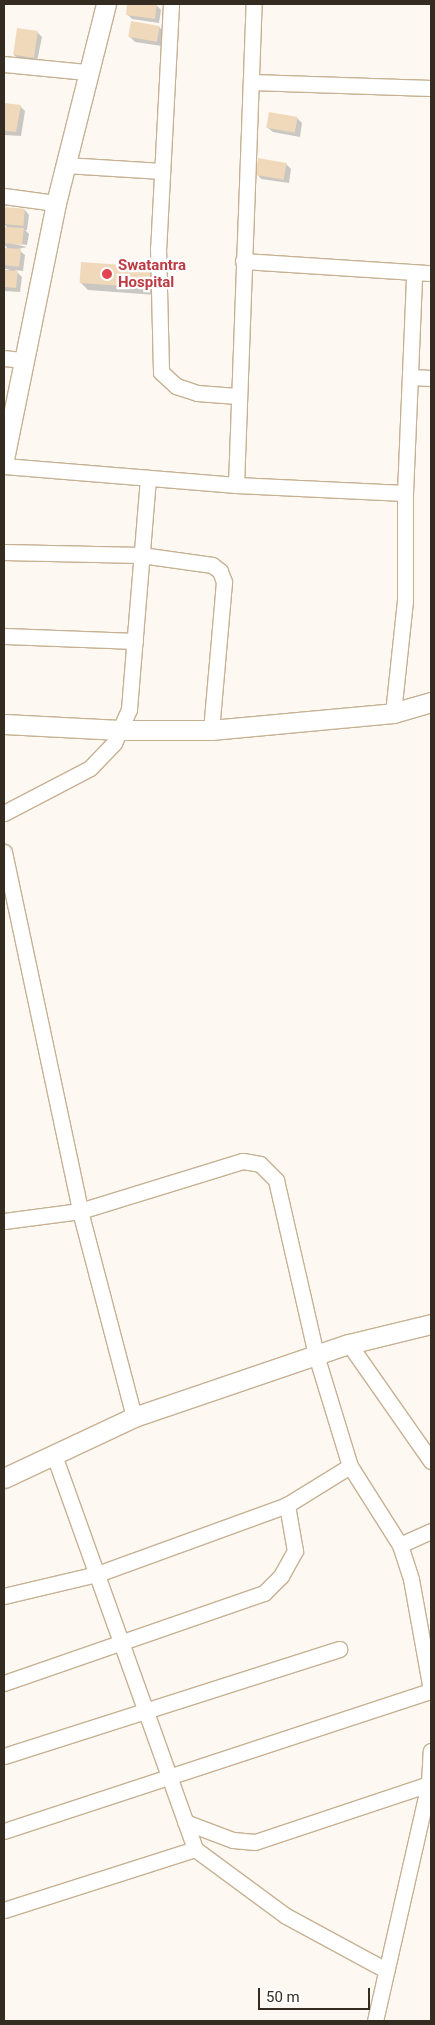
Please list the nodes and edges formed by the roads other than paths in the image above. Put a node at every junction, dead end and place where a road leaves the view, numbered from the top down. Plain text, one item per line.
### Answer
1 (106, 4) edge
2 (171, 4) edge
3 (254, 4) edge
4 (4, 64) edge
5 (87, 72) junction
6 (251, 82) junction
7 (431, 88) edge
8 (65, 165) junction
9 (162, 170) junction
10 (4, 196) edge
11 (56, 203) junction
12 (243, 261) junction
13 (431, 273) edge
14 (414, 274) junction
15 (4, 358) edge
16 (24, 360) junction
17 (411, 377) junction
18 (431, 378) edge
19 (237, 396) junction
20 (6, 444) edge
21 (4, 466) edge
22 (30, 468) junction
23 (148, 478) junction
24 (236, 485) junction
25 (405, 493) junction
26 (4, 552) edge
27 (141, 555) junction
28 (4, 636) edge
29 (135, 641) junction
30 (431, 702) edge
31 (393, 713) junction
32 (4, 724) edge
33 (120, 730) junction
34 (212, 730) junction
35 (4, 813) edge
36 (4, 852) edge
37 (80, 1211) junction
38 (4, 1221) edge
39 (431, 1324) edge
40 (349, 1344) junction
41 (316, 1355) junction
42 (134, 1417) junction
43 (54, 1455) junction
44 (431, 1461) edge
45 (350, 1466) junction
46 (4, 1478) edge
47 (287, 1505) junction
48 (431, 1530) edge
49 (400, 1545) junction
50 (97, 1574) junction
51 (4, 1596) edge
52 (122, 1641) junction
53 (339, 1649) dead end
54 (4, 1683) edge
55 (431, 1691) edge
56 (148, 1712) junction
57 (431, 1751) edge
58 (4, 1756) edge
59 (171, 1778) junction
60 (429, 1784) junction
61 (185, 1822) junction
62 (4, 1831) edge
63 (194, 1848) junction
64 (4, 1910) edge
65 (386, 1970) junction
66 (375, 2021) edge

1 - 5 street
2 - 9 street
3 - 6 street
4 - 5 street
5 - 8 street
6 - 7 street
6 - 12 street
8 - 9 street
8 - 11 street
9 - 19 street
10 - 11 street
11 - 16 street
12 - 14 street
12 - 19 street
13 - 14 street
14 - 17 street
15 - 16 street
16 - 20 street
17 - 18 street
17 - 25 street
19 - 24 street
20 - 22 street
21 - 22 street
22 - 23 street
23 - 24 street
23 - 27 street
24 - 25 street
25 - 31 street
26 - 27 street
27 - 29 street
27 - 34 street
28 - 29 street
29 - 33 street
30 - 31 street
31 - 34 street
32 - 33 street
33 - 34 street
33 - 35 street
36 - 37 street
37 - 38 street
37 - 41 street
37 - 42 street
39 - 40 street
40 - 41 street
40 - 44 street
41 - 42 street
41 - 45 street
42 - 43 street
43 - 46 street
43 - 50 street
45 - 47 street
45 - 49 street
47 - 50 street
47 - 52 street
48 - 49 street
49 - 55 street
50 - 51 street
50 - 52 street
52 - 54 street
52 - 56 street
53 - 56 street
55 - 59 street
56 - 58 street
56 - 59 street
57 - 60 street
59 - 61 street
59 - 62 street
60 - 61 street
60 - 65 street
61 - 63 street
63 - 64 street
63 - 65 street
65 - 66 street

